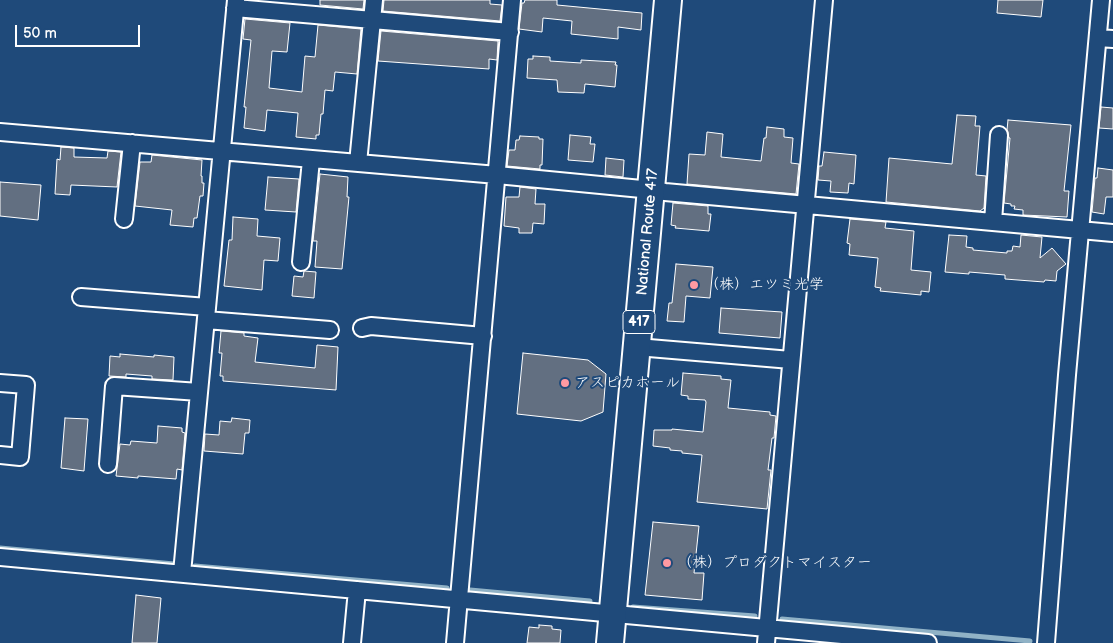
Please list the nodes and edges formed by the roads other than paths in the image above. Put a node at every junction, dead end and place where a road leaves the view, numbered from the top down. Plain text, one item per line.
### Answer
1 (374, 0) edge
2 (512, 0) edge
3 (668, 0) edge
4 (824, 0) edge
5 (1102, 0) edge
6 (235, 4) edge
7 (373, 21) junction
8 (510, 32) junction
9 (1106, 39) edge
10 (0, 132) edge
11 (1000, 135) dead end
12 (132, 143) junction
13 (222, 152) junction
14 (311, 160) junction
15 (358, 164) junction
16 (497, 175) junction
17 (652, 190) junction
18 (805, 205) junction
19 (124, 219) dead end
20 (993, 222) junction
21 (1080, 230) junction
22 (1113, 233) edge
23 (300, 262) dead end
24 (81, 297) dead end
25 (207, 314) junction
26 (362, 328) dead end
27 (330, 330) dead end
28 (482, 336) junction
29 (637, 347) junction
30 (791, 360) junction
31 (0, 383) edge
32 (199, 392) junction
33 (0, 455) edge
34 (108, 464) dead end
35 (0, 557) edge
36 (182, 573) junction
37 (357, 590) junction
38 (459, 600) junction
39 (612, 614) junction
40 (766, 635) edge
41 (352, 643) edge
42 (455, 643) edge
43 (610, 643) edge
44 (928, 643) edge
45 (1046, 643) edge

1 - 7 street
2 - 8 street
3 - 17 highway, National Route 417 / 417
4 - 18 street
5 - 9 street
6 - 7 street
6 - 13 street
7 - 8 street
7 - 15 street
8 - 16 street
9 - 21 street
10 - 12 street
11 - 20 street
12 - 13 street
12 - 19 street
13 - 14 street
13 - 25 street
14 - 15 street
14 - 23 street
15 - 16 street
16 - 17 street
16 - 28 street
17 - 18 street
17 - 29 highway, National Route 417 / 417
18 - 20 street
18 - 30 street
20 - 21 street
21 - 22 street
21 - 45 street
24 - 25 street
25 - 27 street
25 - 32 street
26 - 28 street
28 - 38 street
29 - 30 street
29 - 39 highway, National Route 417 / 417
30 - 40 street
31 - 33 street
32 - 34 street
32 - 36 street
35 - 36 street
36 - 37 street
37 - 38 street
37 - 41 street
38 - 39 street
38 - 42 street
39 - 40 street
39 - 43 highway, National Route 417 / 417
40 - 44 street

